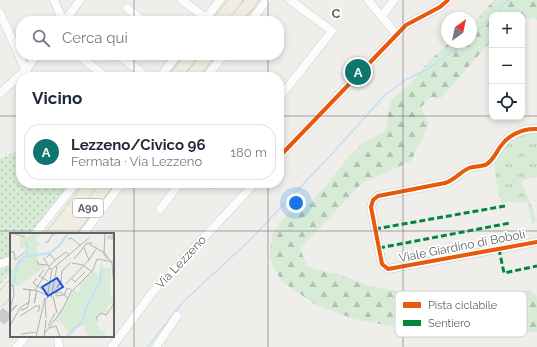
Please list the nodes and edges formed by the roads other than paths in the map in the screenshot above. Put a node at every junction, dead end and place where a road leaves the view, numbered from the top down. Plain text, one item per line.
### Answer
1 (54, 0) edge
2 (80, 0) edge
3 (182, 0) edge
4 (220, 0) edge
5 (236, 0) edge
6 (252, 0) edge
7 (267, 0) edge
8 (290, 0) edge
9 (368, 0) edge
10 (394, 0) edge
11 (448, 0) edge
12 (127, 8) dead end
13 (0, 13) edge
14 (62, 16) edge
15 (68, 16) edge
16 (137, 16) edge
17 (200, 16) edge
18 (208, 16) edge
19 (223, 16) edge
20 (239, 16) edge
21 (255, 16) edge
22 (382, 16) junction
23 (398, 35) junction
24 (16, 49) edge
25 (21, 60) edge
26 (35, 60) edge
27 (84, 60) edge
28 (125, 60) edge
29 (173, 60) edge
30 (188, 60) edge
31 (204, 60) edge
32 (220, 60) edge
33 (26, 72) edge
34 (28, 72) edge
35 (100, 72) edge
36 (141, 72) edge
37 (164, 72) edge
38 (179, 72) edge
39 (195, 72) edge
40 (210, 72) edge
41 (16, 82) edge
42 (284, 92) edge
43 (0, 93) edge
44 (537, 129) edge
45 (284, 153) edge
46 (72, 188) edge
47 (88, 188) edge
48 (104, 188) edge
49 (118, 188) edge
50 (176, 188) edge
51 (250, 188) edge
52 (160, 209) dead end
53 (37, 233) edge
54 (53, 233) edge
55 (69, 233) edge
56 (84, 233) edge
57 (537, 242) edge
58 (10, 260) edge
59 (0, 264) edge
60 (10, 288) edge
61 (0, 300) edge
62 (177, 316) dead end
63 (25, 337) edge
64 (58, 337) edge
65 (17, 347) edge
66 (59, 347) edge
67 (112, 347) edge
68 (156, 347) edge

1 - 14 street
2 - 15 street
3 - 17 street
4 - 18 street
5 - 19 highway
6 - 20 highway
7 - 21 street
8 - 42 street
9 - 22 street
10 - 22 street
11 - 23 street
12 - 16 street
13 - 24 street
22 - 23 street
23 - 45 street
25 - 33 street
26 - 34 street
27 - 35 street
28 - 36 street
29 - 37 street
30 - 38 highway
31 - 39 highway
32 - 40 street
41 - 43 street
44 - 57 street, Viale Giardino di Boboli
46 - 53 street
47 - 54 highway, A90
48 - 55 highway, A90
49 - 56 street
50 - 52 street
51 - 67 street, Via Lezzeno
58 - 59 street
60 - 61 highway
62 - 68 street
63 - 65 street
64 - 66 street

